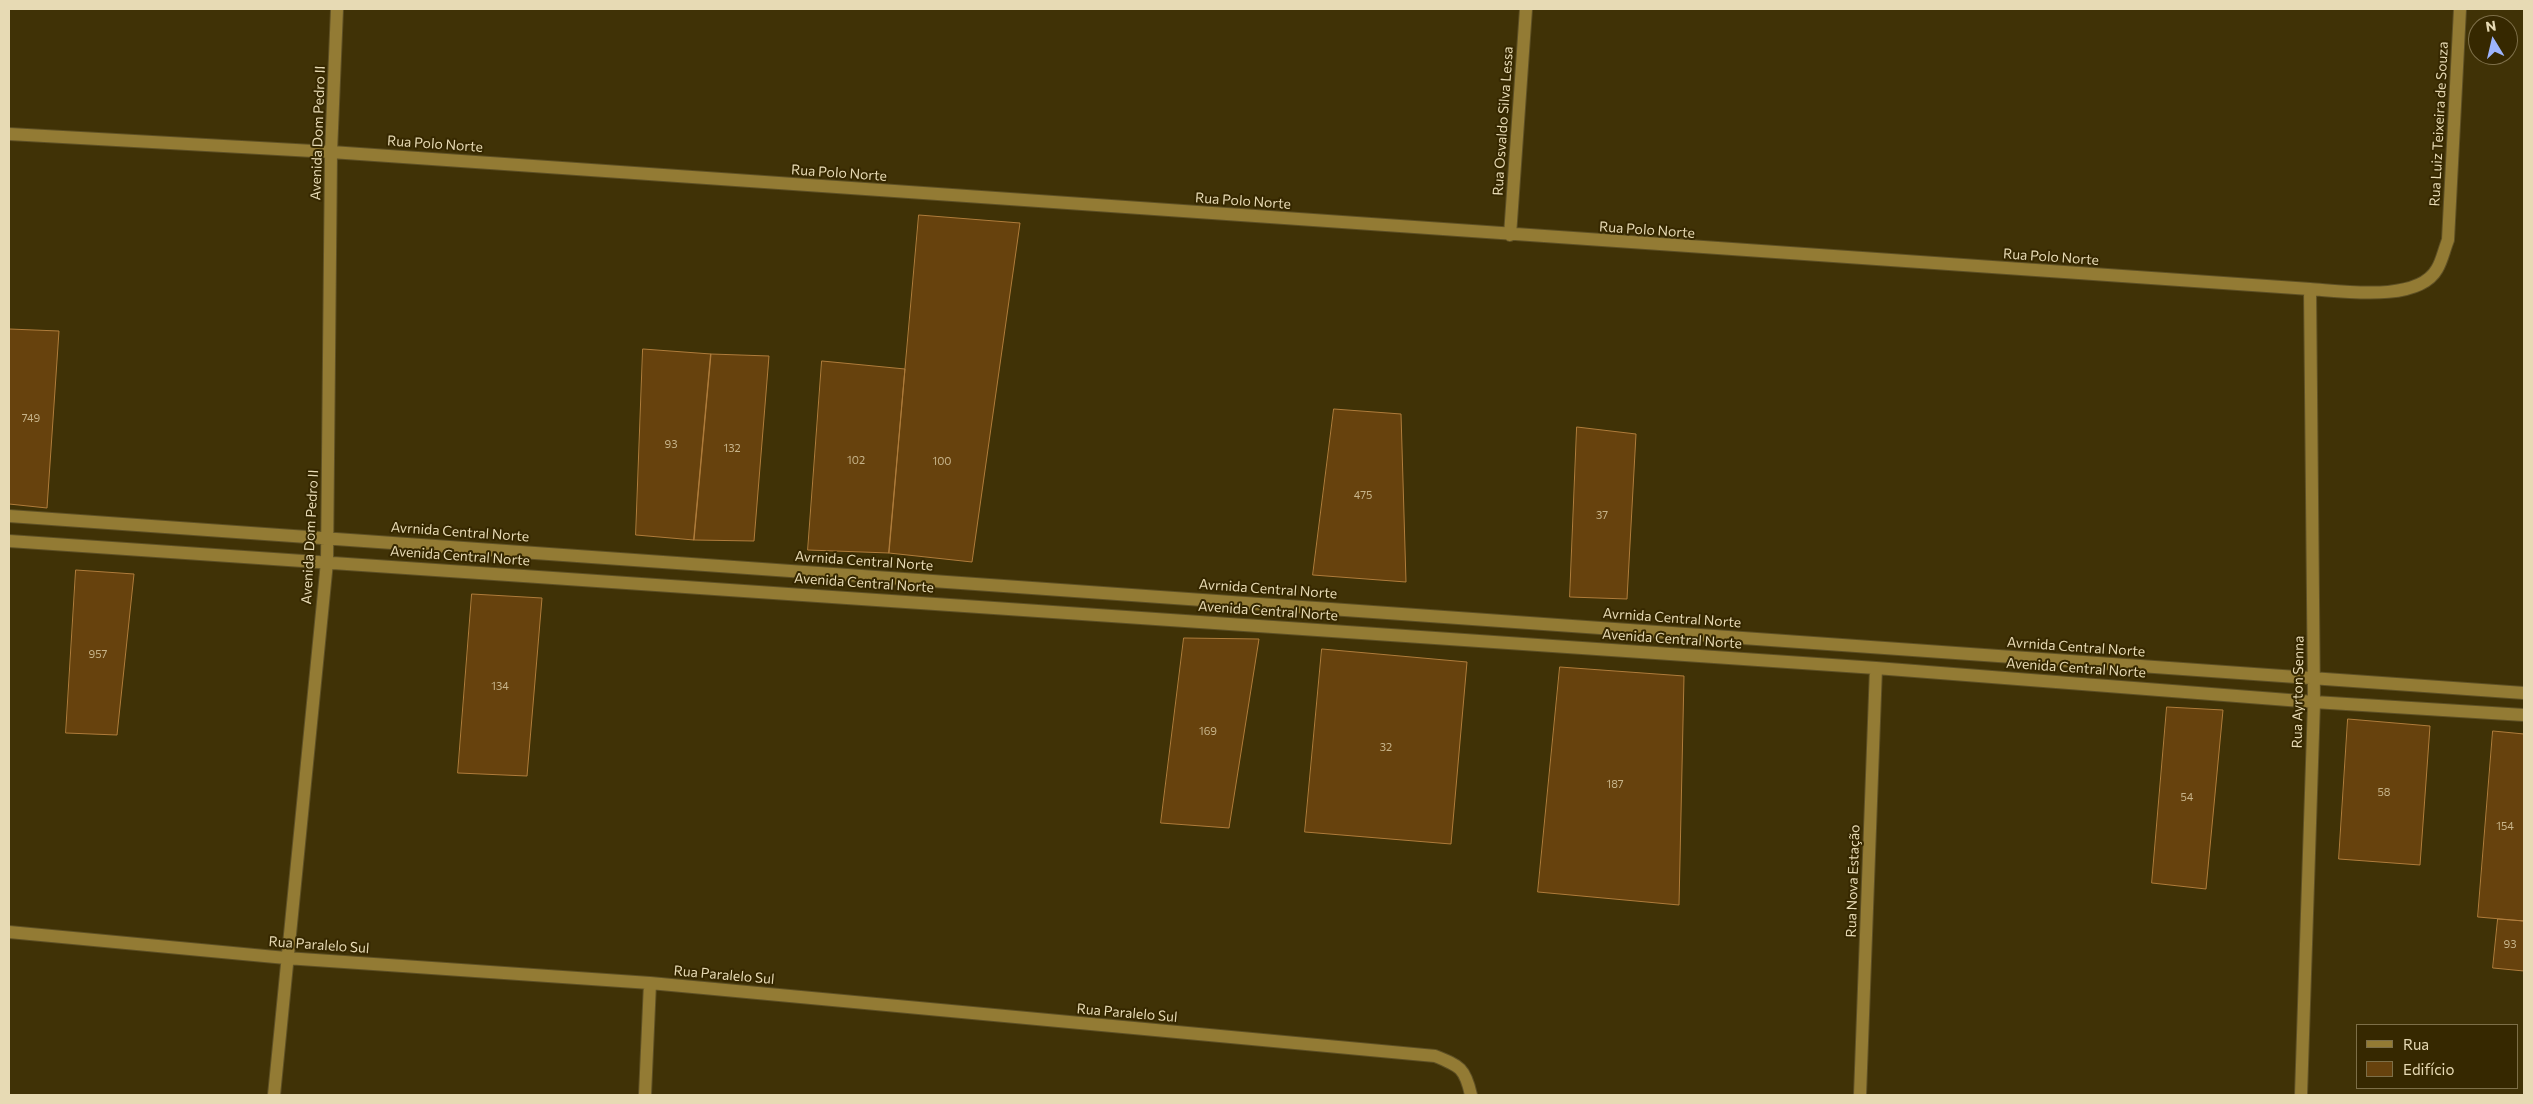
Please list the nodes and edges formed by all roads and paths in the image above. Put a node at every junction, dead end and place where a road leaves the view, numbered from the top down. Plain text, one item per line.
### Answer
1 (337, 9) edge
2 (1526, 9) edge
3 (2460, 9) edge
4 (9, 134) edge
5 (331, 152) junction
6 (1510, 235) junction
7 (2448, 240) joint
8 (2310, 289) junction
9 (9, 516) edge
10 (328, 538) junction
11 (9, 541) edge
12 (327, 562) junction
13 (1876, 668) junction
14 (2314, 678) junction
15 (2524, 693) edge
16 (2314, 702) junction
17 (2524, 715) edge
18 (9, 932) edge
19 (286, 958) junction
20 (650, 983) junction
21 (274, 1095) edge
22 (645, 1095) edge
23 (1471, 1095) edge
24 (1860, 1095) edge
25 (2301, 1095) edge

1 - 5 street, Avenida Dom Pedro II
2 - 6 street, Rua Osvaldo Silva Lessa
3 - 7 street, Rua Luiz Teixeira de Souza
4 - 5 street, Rua Polo Norte
5 - 6 street, Rua Polo Norte
5 - 10 street, Avenida Dom Pedro II
6 - 8 street, Rua Polo Norte
7 - 8 street, Rua Polo Norte
8 - 14 street, Rua Ayrton Senna
9 - 10 street, Avrnida Central Norte
10 - 12 street, Avenida Dom Pedro II
10 - 14 street, Avrnida Central Norte
11 - 12 street, Avenida Central Norte
12 - 13 street, Avenida Central Norte
12 - 19 street, Avenida Dom Pedro II
13 - 16 street, Avenida Central Norte
13 - 24 street, Rua Nova Estação
14 - 15 street, Avrnida Central Norte
14 - 16 street, Rua Ayrton Senna
16 - 17 street, Avenida Central Norte
16 - 25 street, Rua Ayrton Senna
18 - 19 street, Rua Paralelo Sul
19 - 20 street, Rua Paralelo Sul
19 - 21 street, Avenida Dom Pedro II
20 - 22 street
20 - 23 street, Rua Paralelo Sul

